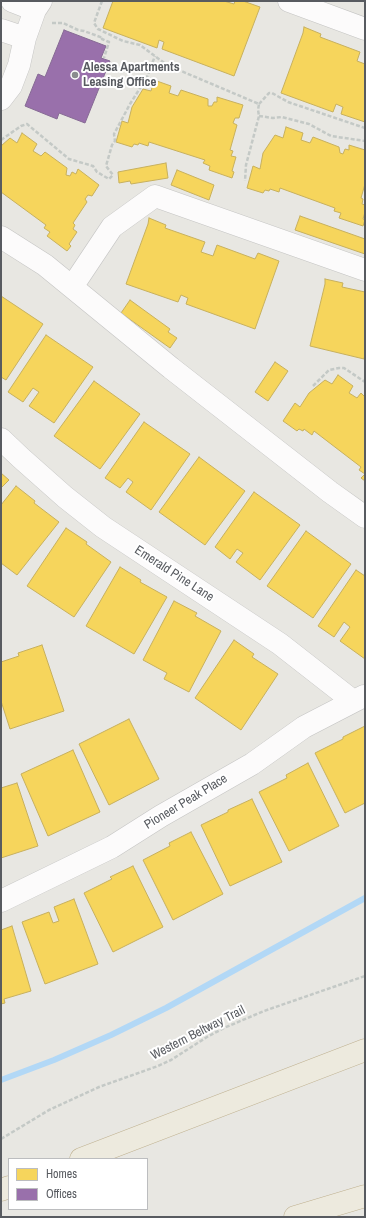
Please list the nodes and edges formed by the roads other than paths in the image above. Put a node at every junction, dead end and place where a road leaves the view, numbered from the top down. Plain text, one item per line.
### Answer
1 (12, 1) edge
2 (289, 1) edge
3 (41, 11) edge
4 (365, 29) edge
5 (1, 30) edge
6 (25, 38) junction
7 (1, 99) edge
8 (1, 237) edge
9 (365, 270) edge
10 (72, 287) junction
11 (1, 439) edge
12 (365, 517) edge
13 (359, 698) edge
14 (1, 900) edge
15 (365, 1050) edge
16 (84, 1158) edge
17 (365, 1196) edge
18 (295, 1217) edge

1 - 3 street
2 - 4 street
3 - 6 street
5 - 6 street
6 - 7 street
8 - 10 street
9 - 10 street
10 - 12 street
11 - 13 street, Emerald Pine Lane
13 - 14 street, Pioneer Peak Place
15 - 16 highway
17 - 18 highway

